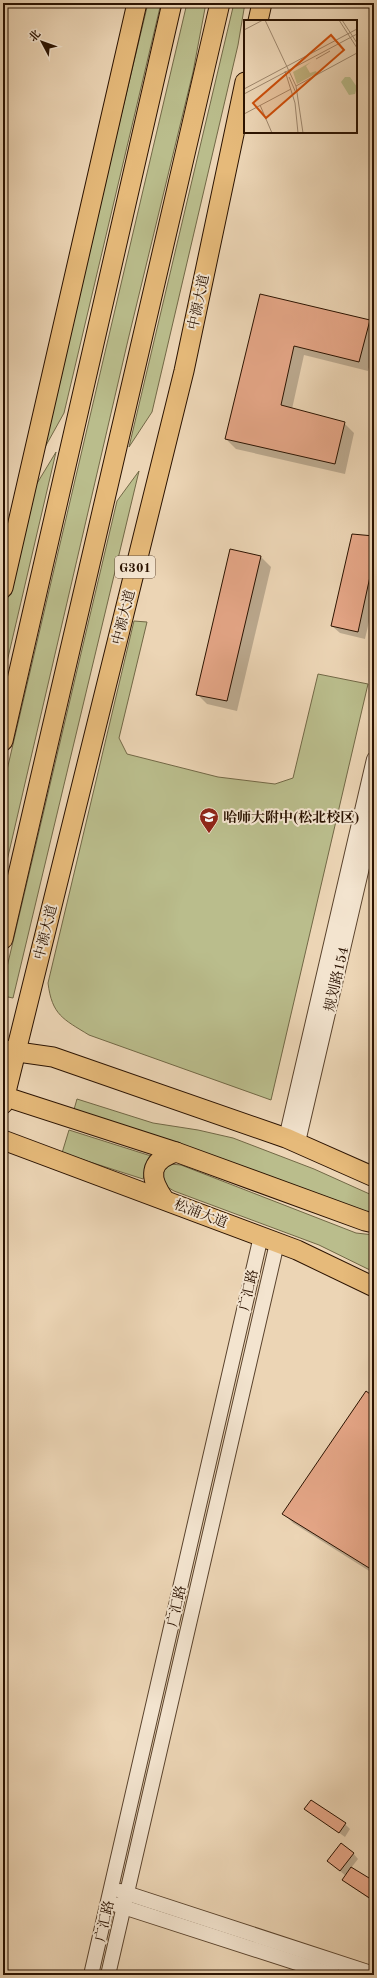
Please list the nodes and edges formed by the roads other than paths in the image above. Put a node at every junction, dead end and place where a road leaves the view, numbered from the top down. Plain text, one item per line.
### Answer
1 (137, 3) edge
2 (172, 3) edge
3 (220, 3) edge
4 (262, 3) edge
5 (258, 20) edge
6 (244, 87) edge
7 (3, 588) edge
8 (3, 741) edge
9 (374, 760) edge
10 (374, 816) edge
11 (3, 939) edge
12 (9, 1050) edge
13 (4, 1099) edge
14 (3, 1140) edge
15 (292, 1140) junction
16 (176, 1152) junction
17 (374, 1177) edge
18 (164, 1199) junction
19 (374, 1223) edge
20 (269, 1240) junction
21 (374, 1286) edge
22 (112, 1888) junction
23 (127, 1893) junction
24 (108, 1902) junction
25 (124, 1907) junction
26 (374, 1974) edge
27 (91, 1975) edge
28 (108, 1975) edge
29 (334, 1975) edge

1 - 7 highway
2 - 8 highway
3 - 11 highway
4 - 5 highway
6 - 12 highway, 中源大道 / G301
9 - 15 street
10 - 15 street, 规划路154
12 - 13 highway, 中源大道 / G301
12 - 15 highway
13 - 16 highway
14 - 18 highway, 松浦大道
15 - 17 highway
16 - 18 highway
16 - 19 highway
18 - 20 highway, 松浦大道
20 - 21 highway, 松浦大道
20 - 22 street, 广汇路
20 - 23 street, 广汇路
22 - 23 street
22 - 24 street, 广汇路
23 - 25 street, 广汇路
23 - 26 street
24 - 25 street
24 - 27 street, 广汇路
25 - 28 street, 广汇路
25 - 29 street

